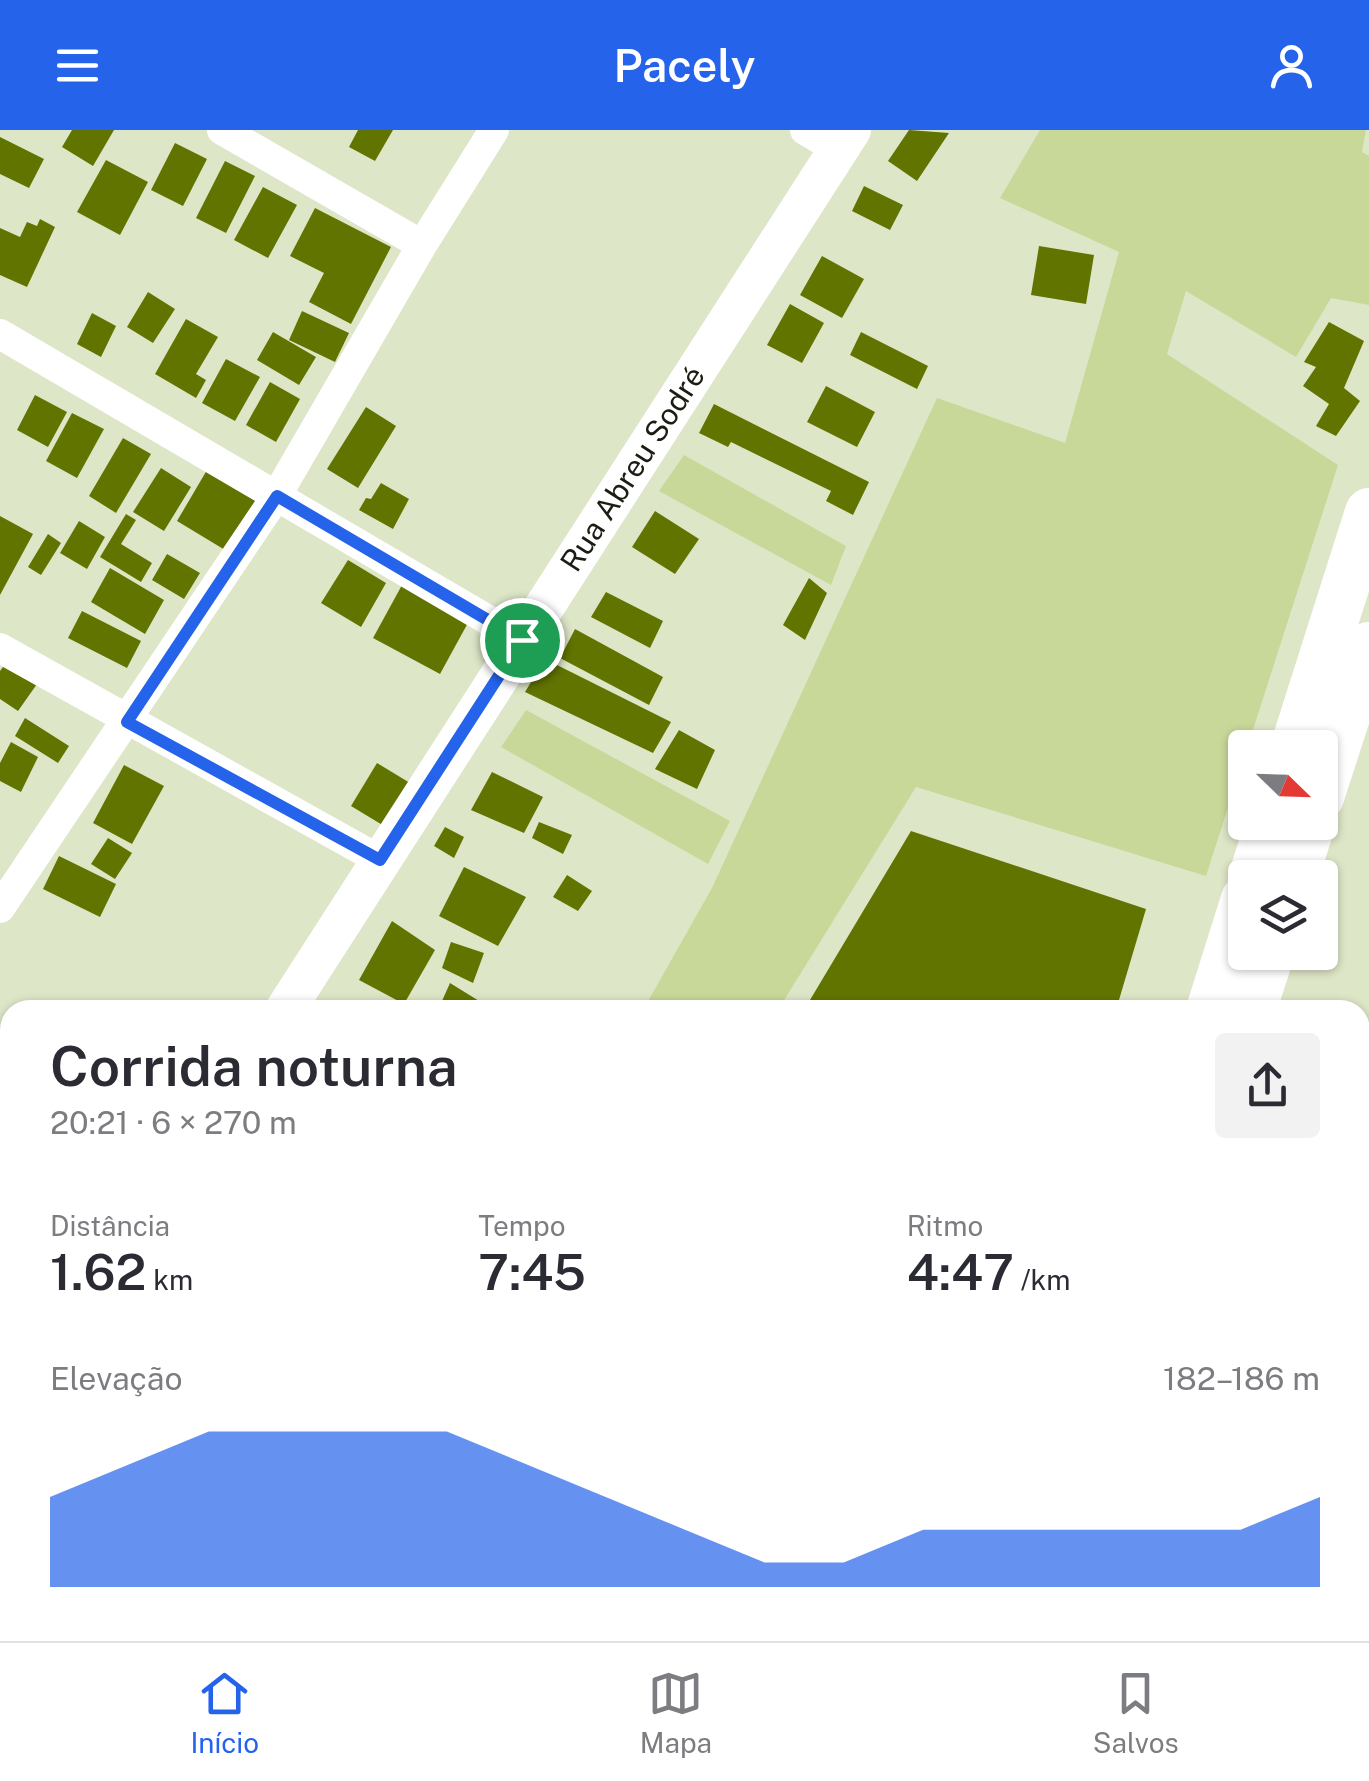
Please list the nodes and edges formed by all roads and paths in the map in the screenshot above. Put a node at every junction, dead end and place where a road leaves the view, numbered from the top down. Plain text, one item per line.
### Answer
1 (222, 130) edge
2 (494, 130) edge
3 (832, 137) edge
4 (422, 245) junction
5 (0, 334) edge
6 (277, 496) junction
7 (1369, 512) edge
8 (522, 640) junction
9 (1369, 646) edge
10 (0, 648) edge
11 (127, 722) junction
12 (1300, 730) edge
13 (1338, 742) edge
14 (380, 860) junction
15 (0, 908) edge
16 (1228, 953) edge
17 (1265, 970) edge
18 (291, 1000) edge
19 (1213, 1000) edge
20 (1255, 1000) edge

1 - 4 street
2 - 4 street
3 - 8 main road, Rua Abreu Sodré
4 - 6 street
5 - 6 street
6 - 8 street
6 - 11 street
7 - 12 highway
8 - 14 main road, Rua Abreu Sodré
9 - 13 highway
10 - 11 street
11 - 14 street
11 - 15 street
14 - 18 main road, Rua Abreu Sodré
16 - 19 highway
17 - 20 highway

